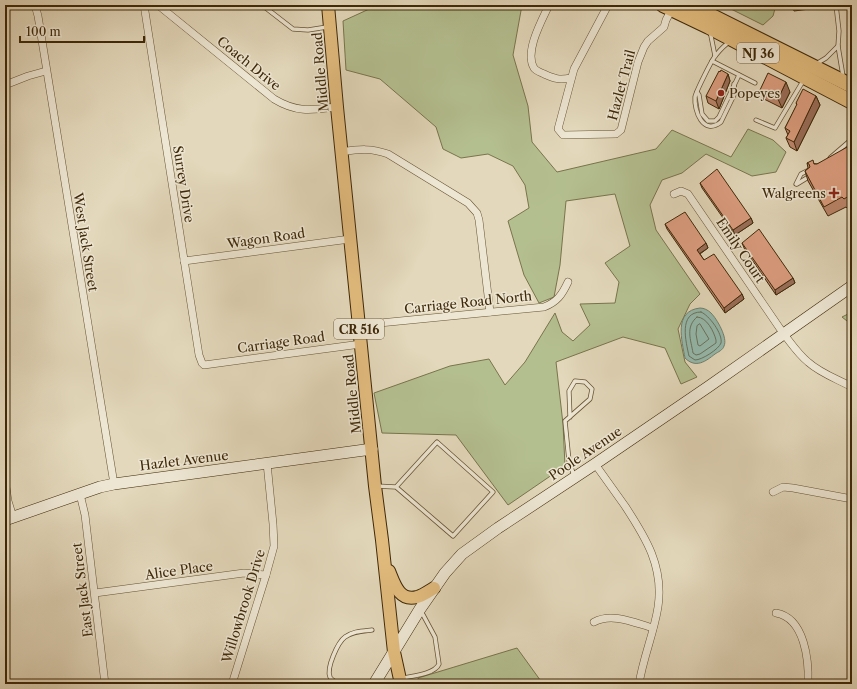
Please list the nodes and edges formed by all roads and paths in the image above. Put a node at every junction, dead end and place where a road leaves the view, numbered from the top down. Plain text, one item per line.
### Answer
1 (34, 5) edge
2 (144, 5) edge
3 (158, 5) edge
4 (262, 5) edge
5 (328, 5) edge
6 (549, 5) edge
7 (608, 5) edge
8 (690, 5) edge
9 (836, 5) edge
10 (667, 7) edge
11 (330, 26) junction
12 (708, 27) junction
13 (734, 40) junction
14 (838, 46) junction
15 (715, 56) junction
16 (712, 61) junction
17 (813, 66) junction
18 (46, 71) junction
19 (739, 75) junction
20 (571, 78) junction
21 (804, 78) junction
22 (754, 83) dead end
23 (848, 84) edge
24 (5, 85) edge
25 (852, 102) edge
26 (337, 107) junction
27 (756, 120) dead end
28 (852, 140) edge
29 (342, 152) junction
30 (827, 160) edge
31 (834, 160) edge
32 (814, 167) edge
33 (810, 176) edge
34 (674, 194) dead end
35 (350, 239) junction
36 (184, 261) junction
37 (568, 282) dead end
38 (852, 286) edge
39 (490, 312) junction
40 (359, 325) junction
41 (783, 333) junction
42 (361, 344) junction
43 (204, 365) joint
44 (852, 387) edge
45 (570, 417) junction
46 (372, 449) junction
47 (267, 464) junction
48 (595, 464) junction
49 (575, 478) junction
50 (5, 480) edge
51 (114, 484) junction
52 (375, 486) junction
53 (396, 486) junction
54 (773, 492) dead end
55 (80, 494) junction
56 (852, 499) edge
57 (9, 518) edge
58 (384, 560) junction
59 (266, 575) junction
60 (434, 588) junction
61 (94, 593) junction
62 (420, 609) junction
63 (776, 613) dead end
64 (594, 622) dead end
65 (653, 628) junction
66 (372, 630) dead end
67 (394, 652) junction
68 (401, 681) edge
69 (105, 684) edge
70 (232, 684) edge
71 (340, 684) edge
72 (374, 684) edge
73 (639, 684) edge
74 (808, 684) edge

1 - 18 street, West Jack Street
2 - 36 street, Surrey Drive
3 - 26 street, Coach Drive
4 - 11 lane
5 - 11 main road, Middle Road / CR 516
6 - 20 street
7 - 20 street, Hazlet Trail
8 - 17 highway, NJ 36
9 - 14 lane
10 - 12 highway, NJ 36
10 - 20 street, Hazlet Trail
11 - 26 main road, Middle Road / CR 516
12 - 13 highway, NJ 36
12 - 15 lane
13 - 15 lane
13 - 21 highway, NJ 36
14 - 17 lane
14 - 23 lane
15 - 16 lane
16 - 19 lane
16 - 19 lane
17 - 23 highway, NJ 36
18 - 24 street
18 - 51 street, West Jack Street
19 - 22 lane
21 - 25 highway, NJ 36
21 - 27 lane
26 - 29 main road, Middle Road / CR 516
28 - 30 lane
28 - 31 lane
29 - 35 main road, Middle Road / CR 516
29 - 39 street
32 - 33 lane
34 - 41 street, Emily Court
35 - 36 street, Wagon Road
35 - 40 main road, Middle Road / CR 516
36 - 43 street, Surrey Drive
37 - 39 street, Carriage Road North
38 - 41 street, Poole Avenue
39 - 40 street, Carriage Road North
40 - 42 main road, Middle Road / CR 516
41 - 44 street
41 - 48 street, Poole Avenue
42 - 43 street, Carriage Road
42 - 46 main road, Middle Road / CR 516
45 - 45 lane
45 - 49 lane
46 - 47 street, Hazlet Avenue
46 - 52 main road, Middle Road / CR 516
47 - 51 street, Hazlet Avenue
47 - 59 street, Willowbrook Drive
48 - 49 street, Poole Avenue
48 - 65 street
49 - 60 street, Poole Avenue
50 - 57 street
51 - 55 street, Hazlet Avenue
52 - 53 lane
52 - 58 main road, Middle Road / CR 516
53 - 53 lane
54 - 56 street
55 - 57 street, Hazlet Avenue
55 - 61 street, East Jack Street
58 - 60 main road
58 - 67 main road, Middle Road / CR 516
59 - 61 street, Alice Place
59 - 70 street, Willowbrook Drive
60 - 62 street, Poole Avenue
61 - 69 street, East Jack Street
62 - 67 street, Poole Avenue
62 - 68 lane
63 - 74 street
64 - 65 street
65 - 73 street
66 - 71 lane
67 - 68 main road, Middle Road / CR 516
67 - 72 street, Poole Avenue

